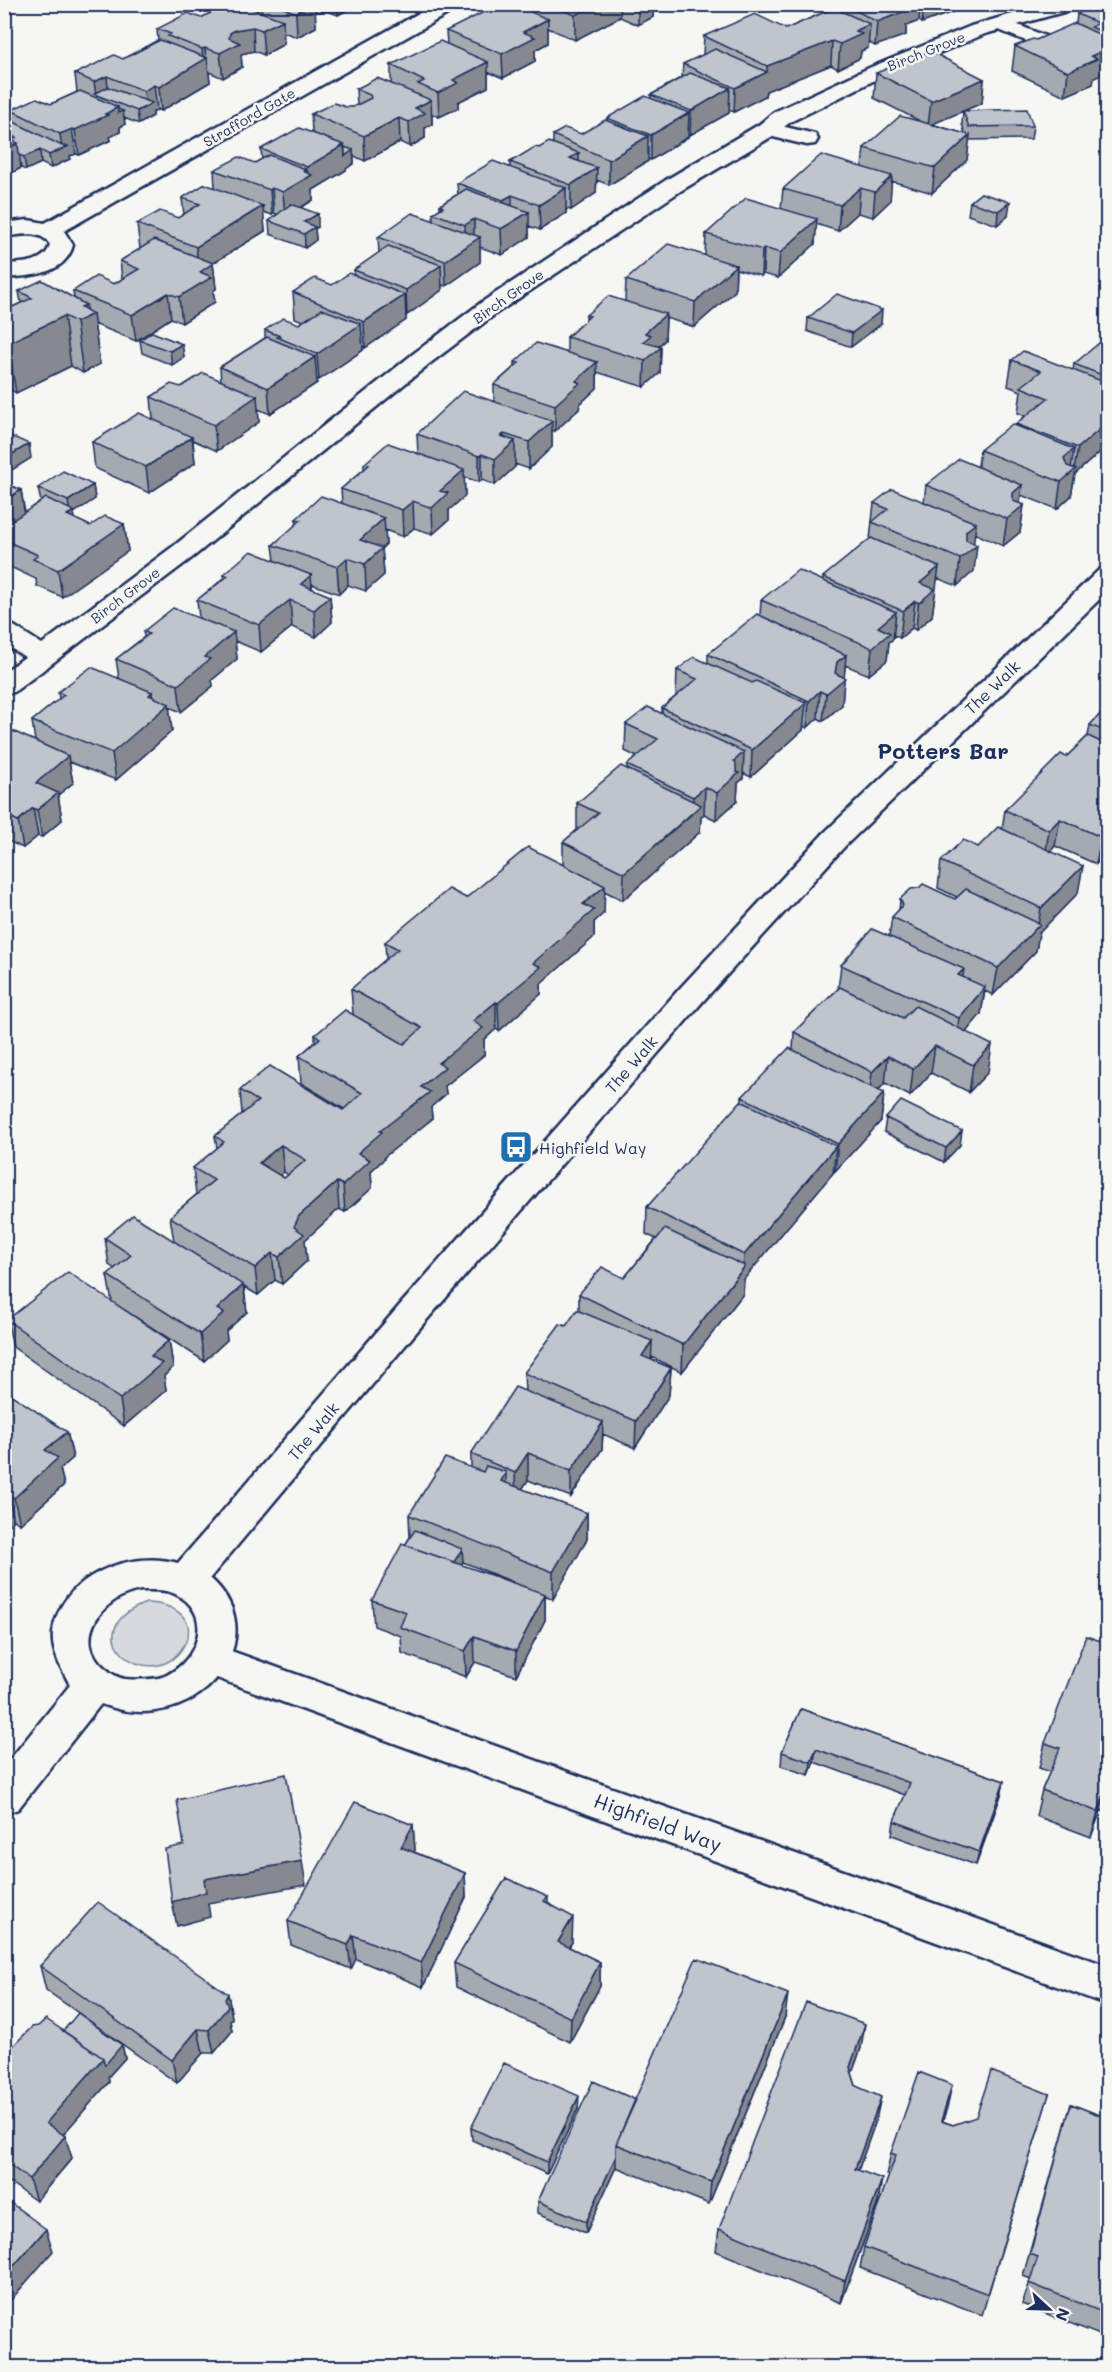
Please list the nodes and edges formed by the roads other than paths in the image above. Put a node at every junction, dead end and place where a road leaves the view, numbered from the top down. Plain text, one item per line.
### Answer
1 (451, 4) edge
2 (1065, 6) edge
3 (1001, 24) junction
4 (1048, 44) edge
5 (768, 129) junction
6 (807, 139) dead end
7 (4, 230) edge
8 (49, 230) junction
9 (4, 271) edge
10 (1107, 576) edge
11 (4, 632) edge
12 (43, 657) junction
13 (4, 686) edge
14 (185, 1581) junction
15 (209, 1659) junction
16 (94, 1684) junction
17 (4, 1797) edge
18 (1107, 1986) edge

1 - 8 street, Strafford Gate
2 - 3 street, Birch Grove
3 - 4 street
3 - 5 street, Birch Grove
5 - 6 street
5 - 12 street, Birch Grove
7 - 8 street
8 - 9 street
10 - 14 street, The Walk
11 - 12 street
12 - 13 street, Birch Grove
14 - 15 street
14 - 16 street
15 - 16 street
15 - 18 street, Highfield Way
16 - 17 street

